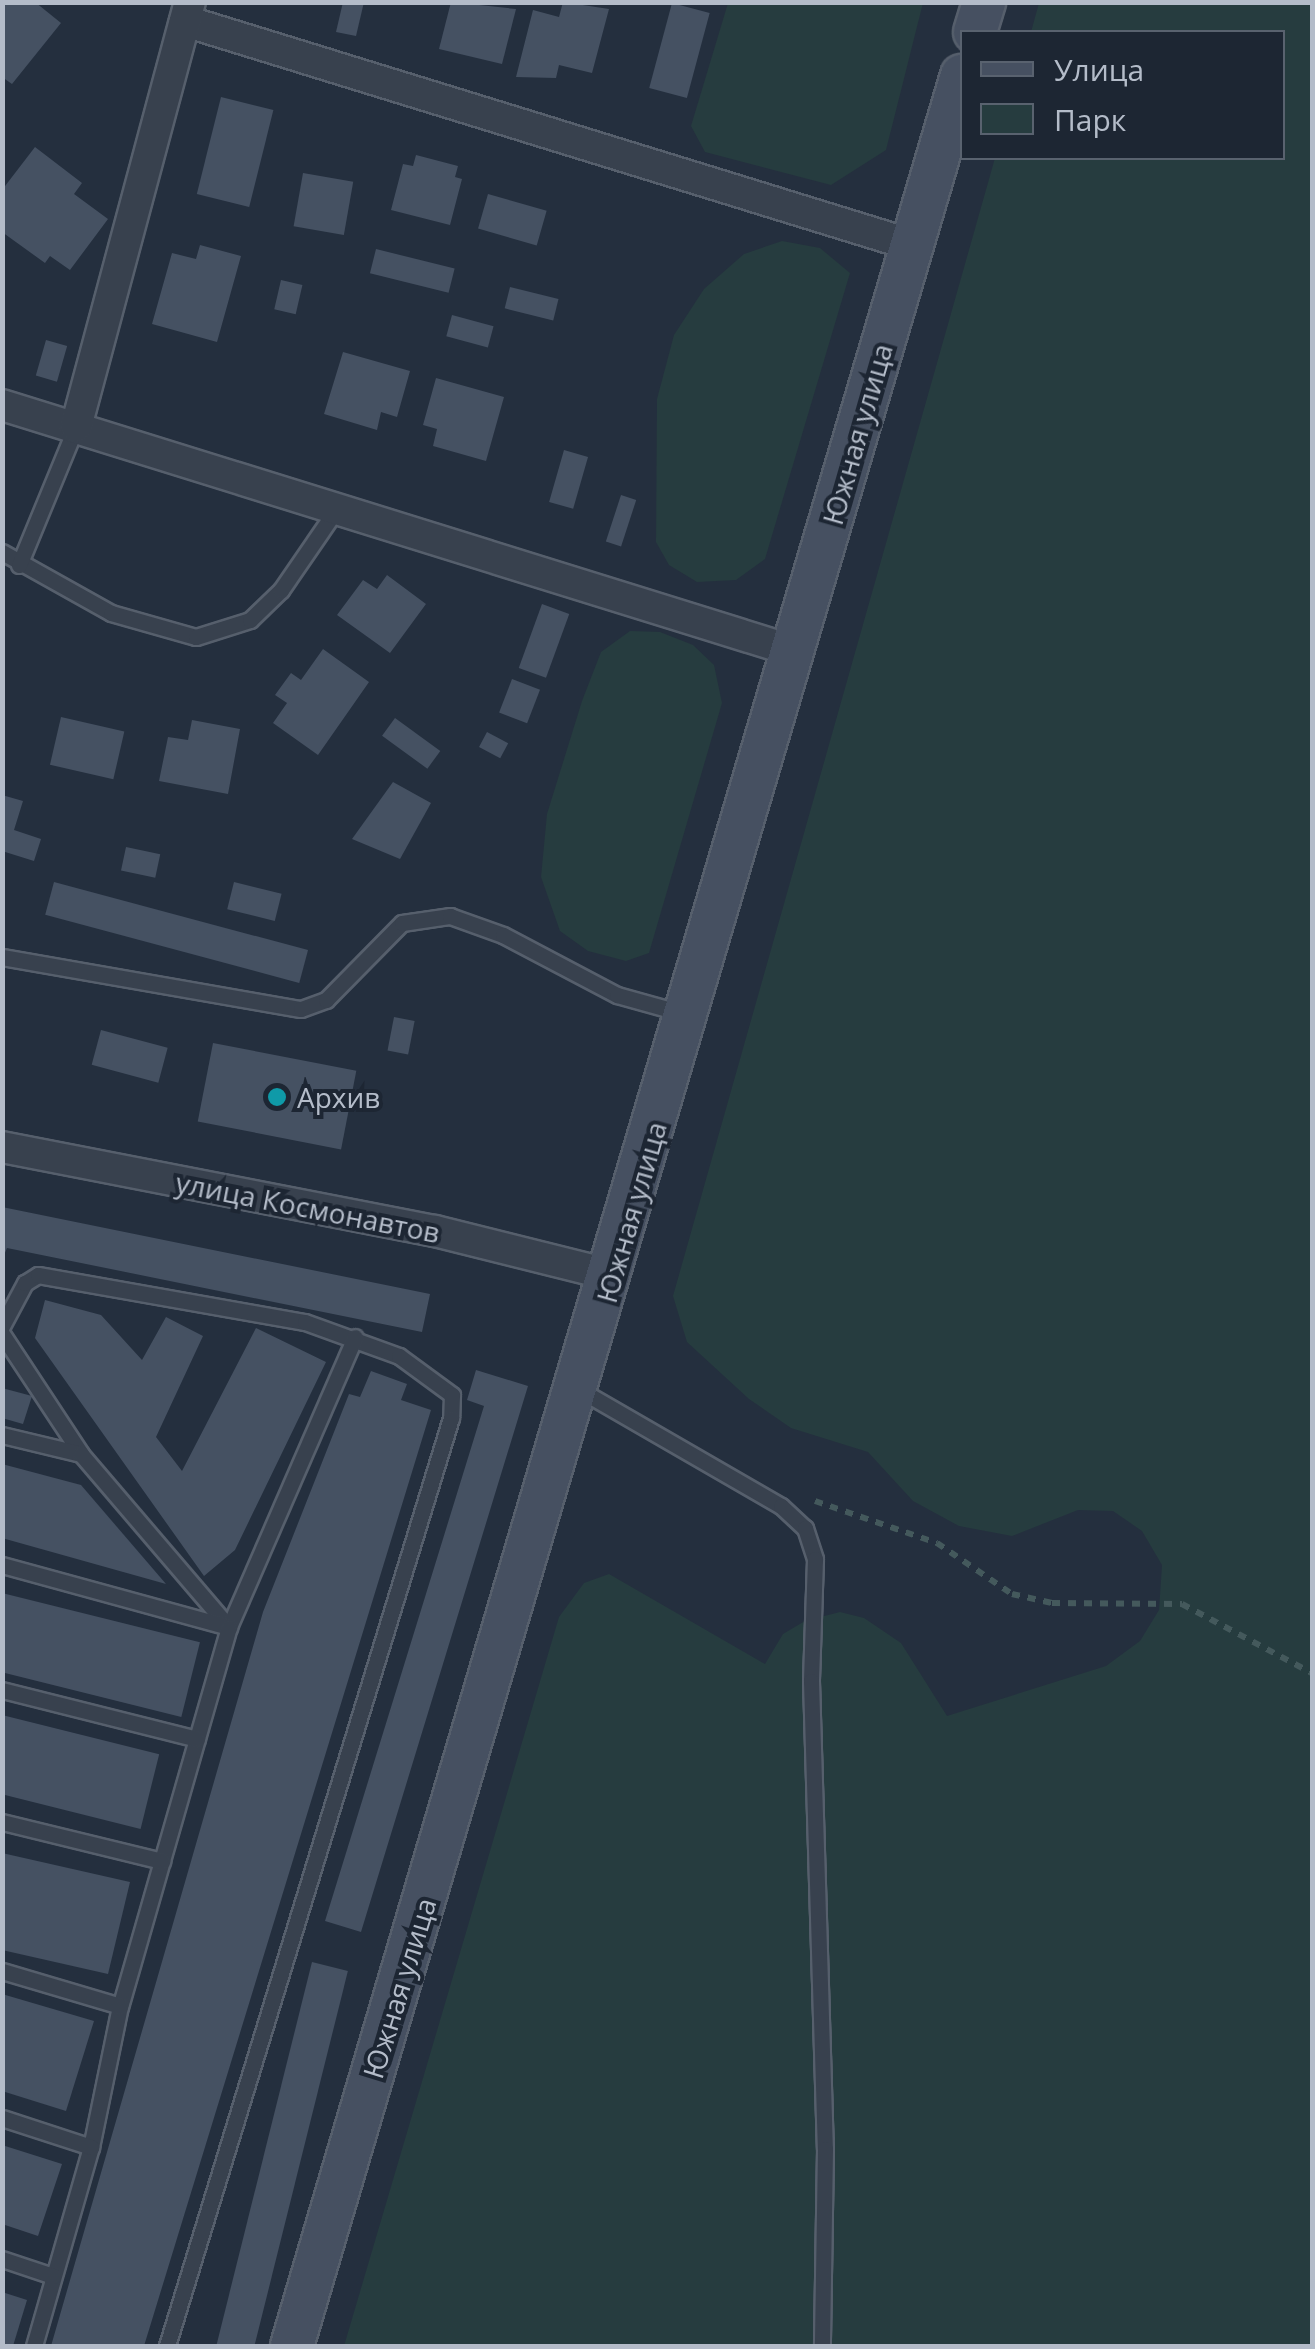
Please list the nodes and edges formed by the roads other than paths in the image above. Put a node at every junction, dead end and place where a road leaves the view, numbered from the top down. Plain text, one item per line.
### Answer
1 (984, 2) edge
2 (188, 12) edge
3 (976, 30) edge
4 (960, 83) edge
5 (912, 245) junction
6 (2, 404) edge
7 (76, 427) junction
8 (338, 508) junction
9 (2, 552) edge
10 (20, 565) junction
11 (794, 651) junction
12 (2, 957) edge
13 (689, 1014) junction
14 (2, 1147) edge
15 (612, 1275) junction
16 (2, 1326) edge
17 (2, 1334) edge
18 (355, 1337) junction
19 (578, 1389) junction
20 (2, 1435) edge
21 (81, 1454) junction
22 (2, 1565) edge
23 (229, 1628) junction
24 (2, 1690) edge
25 (197, 1739) junction
26 (2, 1822) edge
27 (162, 1861) junction
28 (2, 1971) edge
29 (120, 2006) junction
30 (2, 2118) edge
31 (90, 2146) junction
32 (2, 2258) edge
33 (53, 2276) junction
34 (34, 2346) edge
35 (167, 2346) edge
36 (292, 2346) edge
37 (822, 2346) edge

1 - 3 main road
2 - 5 street
2 - 7 street
4 - 5 main road, Южная улица
5 - 11 main road, Южная улица
6 - 7 street
7 - 8 street
7 - 10 lane
8 - 10 lane
8 - 11 street
9 - 10 lane
11 - 13 main road, Южная улица
12 - 13 lane
13 - 15 main road, Южная улица
14 - 15 street, улица Космонавтов
15 - 19 main road, Южная улица
16 - 18 lane
17 - 21 lane
18 - 23 lane
18 - 35 lane
19 - 36 main road, Южная улица
19 - 37 lane
20 - 21 lane
21 - 23 lane
22 - 23 lane
23 - 25 lane
24 - 25 lane
25 - 27 lane
26 - 27 lane
27 - 29 lane
28 - 29 lane
29 - 31 lane
30 - 31 lane
31 - 33 lane
32 - 33 lane
33 - 34 lane

